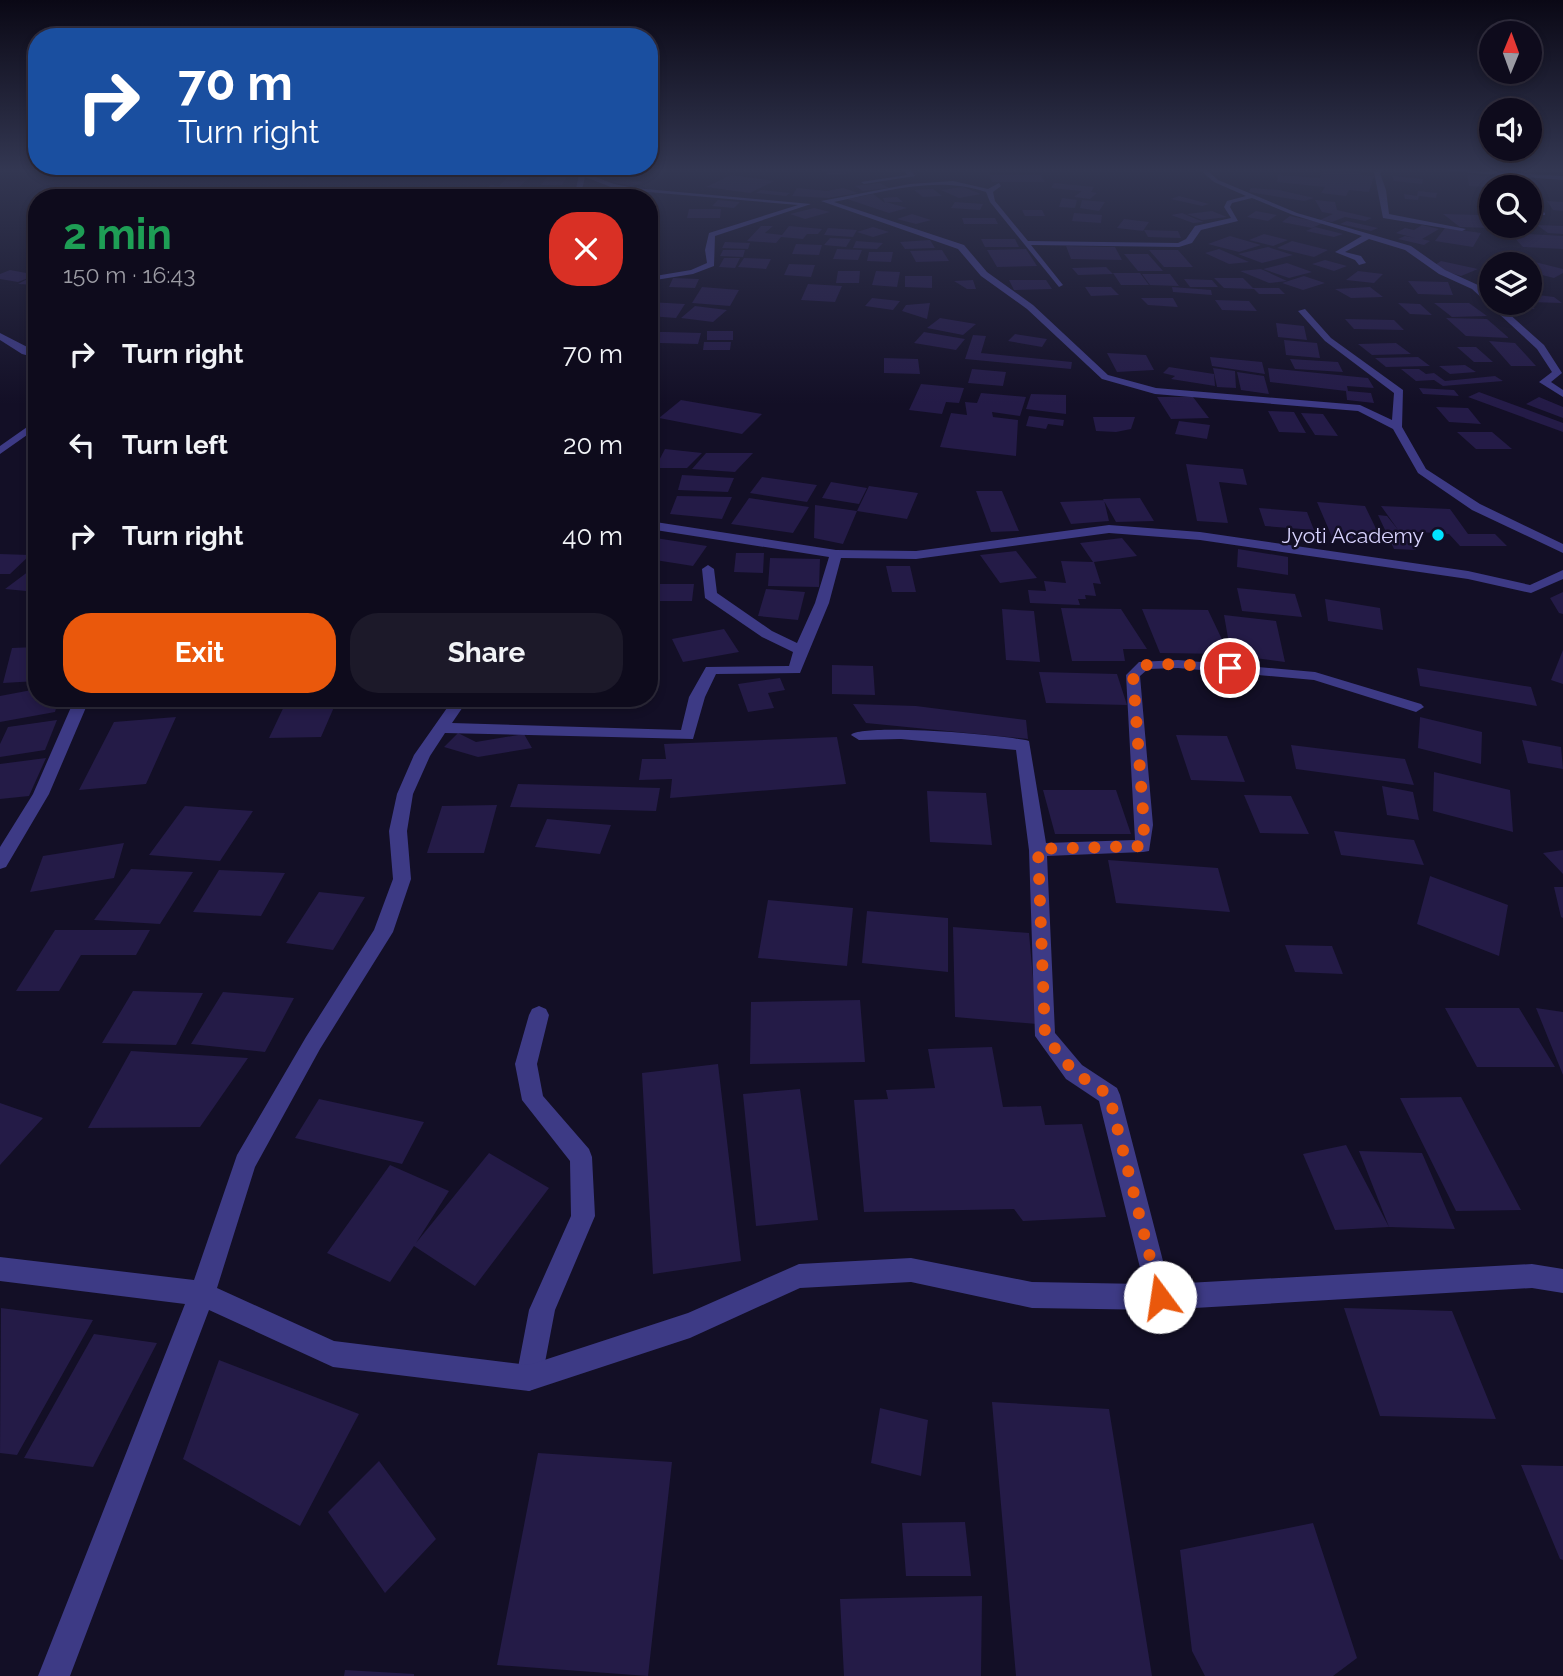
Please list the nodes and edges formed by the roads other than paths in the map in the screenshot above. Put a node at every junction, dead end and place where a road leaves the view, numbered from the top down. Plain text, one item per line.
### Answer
1 (710, 247) edge
2 (961, 247) edge
3 (1029, 247) edge
4 (1348, 247) edge
5 (1403, 247) edge
6 (1362, 263) dead end
7 (658, 278) edge
8 (1059, 285) dead end
9 (1479, 291) edge
10 (1302, 311) dead end
11 (1506, 315) edge
12 (0, 337) edge
13 (28, 353) edge
14 (1563, 394) edge
15 (1397, 427) junction
16 (28, 430) edge
17 (0, 451) edge
18 (658, 526) edge
19 (1563, 549) edge
20 (836, 554) junction
21 (708, 569) dead end
22 (1563, 574) edge
23 (801, 650) junction
24 (79, 707) edge
25 (456, 707) edge
26 (1416, 707) dead end
27 (443, 727) junction
28 (859, 735) dead end
29 (1038, 849) junction
30 (0, 862) edge
31 (539, 1015) dead end
32 (0, 1269) edge
33 (1563, 1281) edge
34 (202, 1294) junction
35 (1160, 1297) junction
36 (530, 1378) junction
37 (54, 1676) edge

1 - 7 street
2 - 15 street
3 - 8 street
4 - 6 street
5 - 9 street
10 - 15 street
11 - 14 street
12 - 13 street
15 - 19 street
16 - 17 street
18 - 20 street
20 - 22 street
20 - 23 street
21 - 23 street
23 - 27 street
24 - 30 street
25 - 27 street
26 - 29 street
27 - 34 street
28 - 29 street
29 - 35 street
31 - 36 street
32 - 34 street
33 - 35 street
34 - 36 street
34 - 37 street
35 - 36 street

